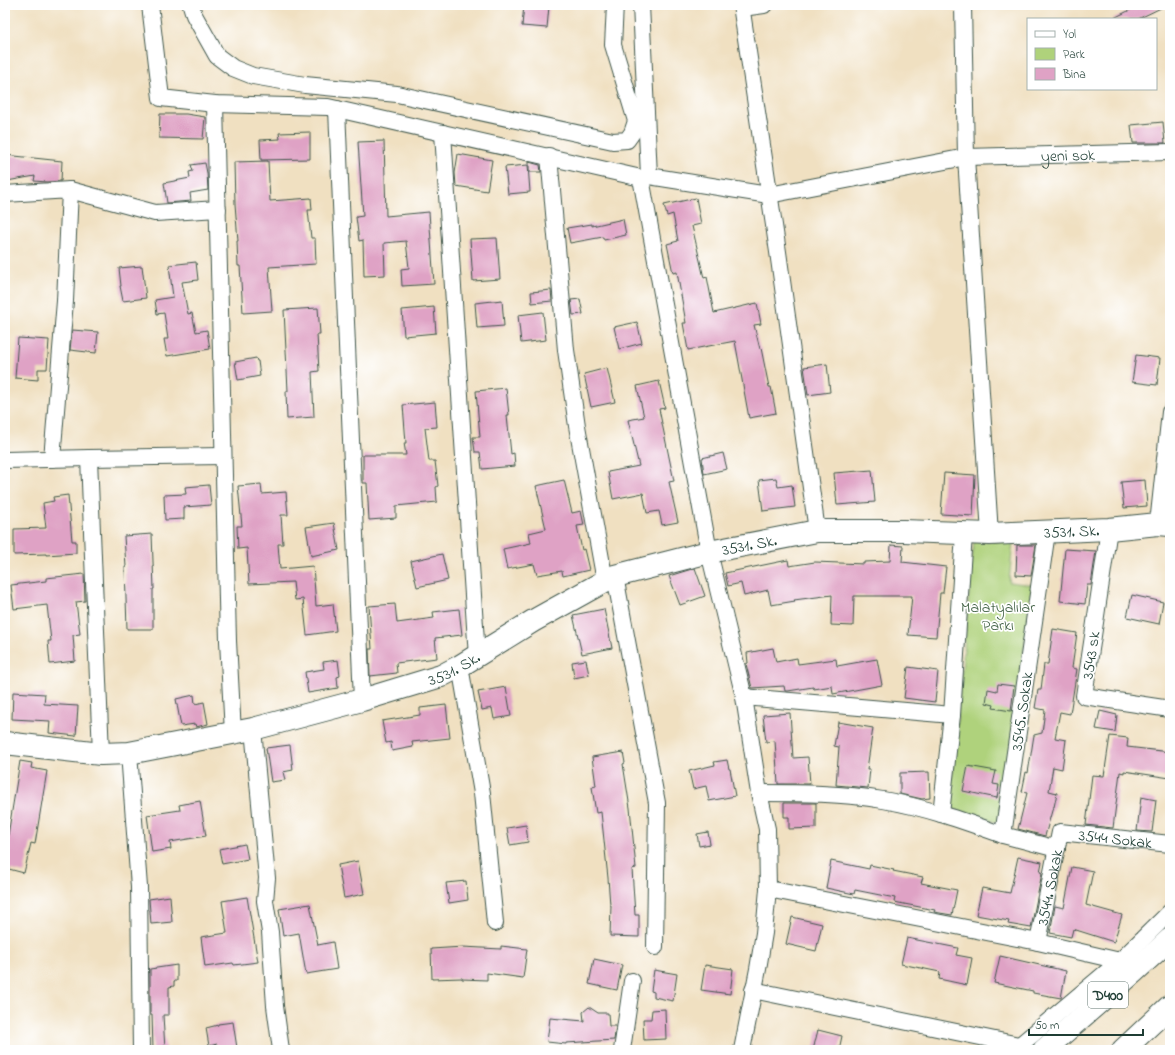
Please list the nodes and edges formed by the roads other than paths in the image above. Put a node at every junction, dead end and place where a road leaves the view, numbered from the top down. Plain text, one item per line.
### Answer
1 (150, 5) edge
2 (191, 5) edge
3 (615, 5) edge
4 (641, 5) edge
5 (764, 5) edge
6 (963, 5) edge
7 (741, 6) edge
8 (215, 104) junction
9 (337, 109) junction
10 (443, 133) junction
11 (1170, 152) edge
12 (549, 156) junction
13 (966, 157) junction
14 (645, 177) junction
15 (70, 190) junction
16 (5, 194) edge
17 (770, 195) junction
18 (218, 208) junction
19 (1170, 412) edge
20 (223, 456) junction
21 (89, 458) junction
22 (52, 459) junction
23 (5, 460) edge
24 (1164, 524) edge
25 (1109, 529) junction
26 (816, 531) junction
27 (1046, 532) junction
28 (964, 534) junction
29 (990, 534) junction
30 (709, 552) junction
31 (610, 578) junction
32 (468, 662) junction
33 (744, 697) junction
34 (362, 700) junction
35 (1170, 709) edge
36 (952, 715) junction
37 (243, 731) junction
38 (5, 743) edge
39 (101, 754) junction
40 (130, 754) junction
41 (759, 793) junction
42 (941, 814) junction
43 (1060, 832) joint
44 (1003, 835) junction
45 (1170, 844) edge
46 (1057, 849) junction
47 (768, 889) junction
48 (1170, 912) edge
49 (495, 923) dead end
50 (1170, 939) edge
51 (1038, 942) junction
52 (655, 947) dead end
53 (1120, 961) junction
54 (632, 981) dead end
55 (753, 990) junction
56 (1170, 1006) edge
57 (1016, 1048) edge
58 (141, 1050) edge
59 (282, 1050) edge
60 (622, 1050) edge
61 (742, 1050) edge
62 (1044, 1050) edge
63 (1122, 1050) edge

1 - 8 street, yeni sok
2 - 3 street
4 - 14 street
5 - 7 street
6 - 13 street
7 - 17 street
8 - 9 street, yeni sok
8 - 18 street
9 - 10 street, yeni sok
9 - 34 street
10 - 12 street, yeni sok
10 - 32 street
11 - 13 street, yeni sok
12 - 14 street, yeni sok
12 - 31 street
13 - 17 street, yeni sok
13 - 29 street
14 - 17 street, yeni sok
14 - 30 street
15 - 16 street
15 - 18 street
15 - 22 street
17 - 26 street
18 - 20 street
19 - 24 street
20 - 21 street
20 - 37 street
21 - 22 street
21 - 39 street
22 - 23 street
24 - 25 main road, 3531. Sk.
25 - 27 main road, 3531. Sk.
25 - 35 street, 3543 sk
26 - 28 main road, 3531. Sk.
26 - 30 main road, 3531. Sk.
27 - 29 main road, 3531. Sk.
27 - 44 street, 3545. Sokak
28 - 29 main road, 3531. Sk.
28 - 36 street
30 - 31 main road, 3531. Sk.
30 - 33 street
31 - 32 main road, 3531. Sk.
31 - 52 street
32 - 34 main road, 3531. Sk.
32 - 49 street
33 - 36 street
33 - 41 street
34 - 37 main road, 3531. Sk.
36 - 42 street
37 - 40 main road, 3531. Sk.
37 - 59 street
38 - 39 main road, 3531. Sk.
39 - 40 main road, 3531. Sk.
40 - 58 street
41 - 42 street
41 - 47 street
42 - 44 street
43 - 45 street, 3544 Sokak
43 - 46 street, 3544. Sokak
44 - 46 street
46 - 51 street, 3544. Sokak
47 - 51 street
47 - 55 street
48 - 53 street
50 - 62 main road, D400
51 - 53 street
53 - 57 street
54 - 60 street
55 - 57 street
55 - 61 street
56 - 63 main road

